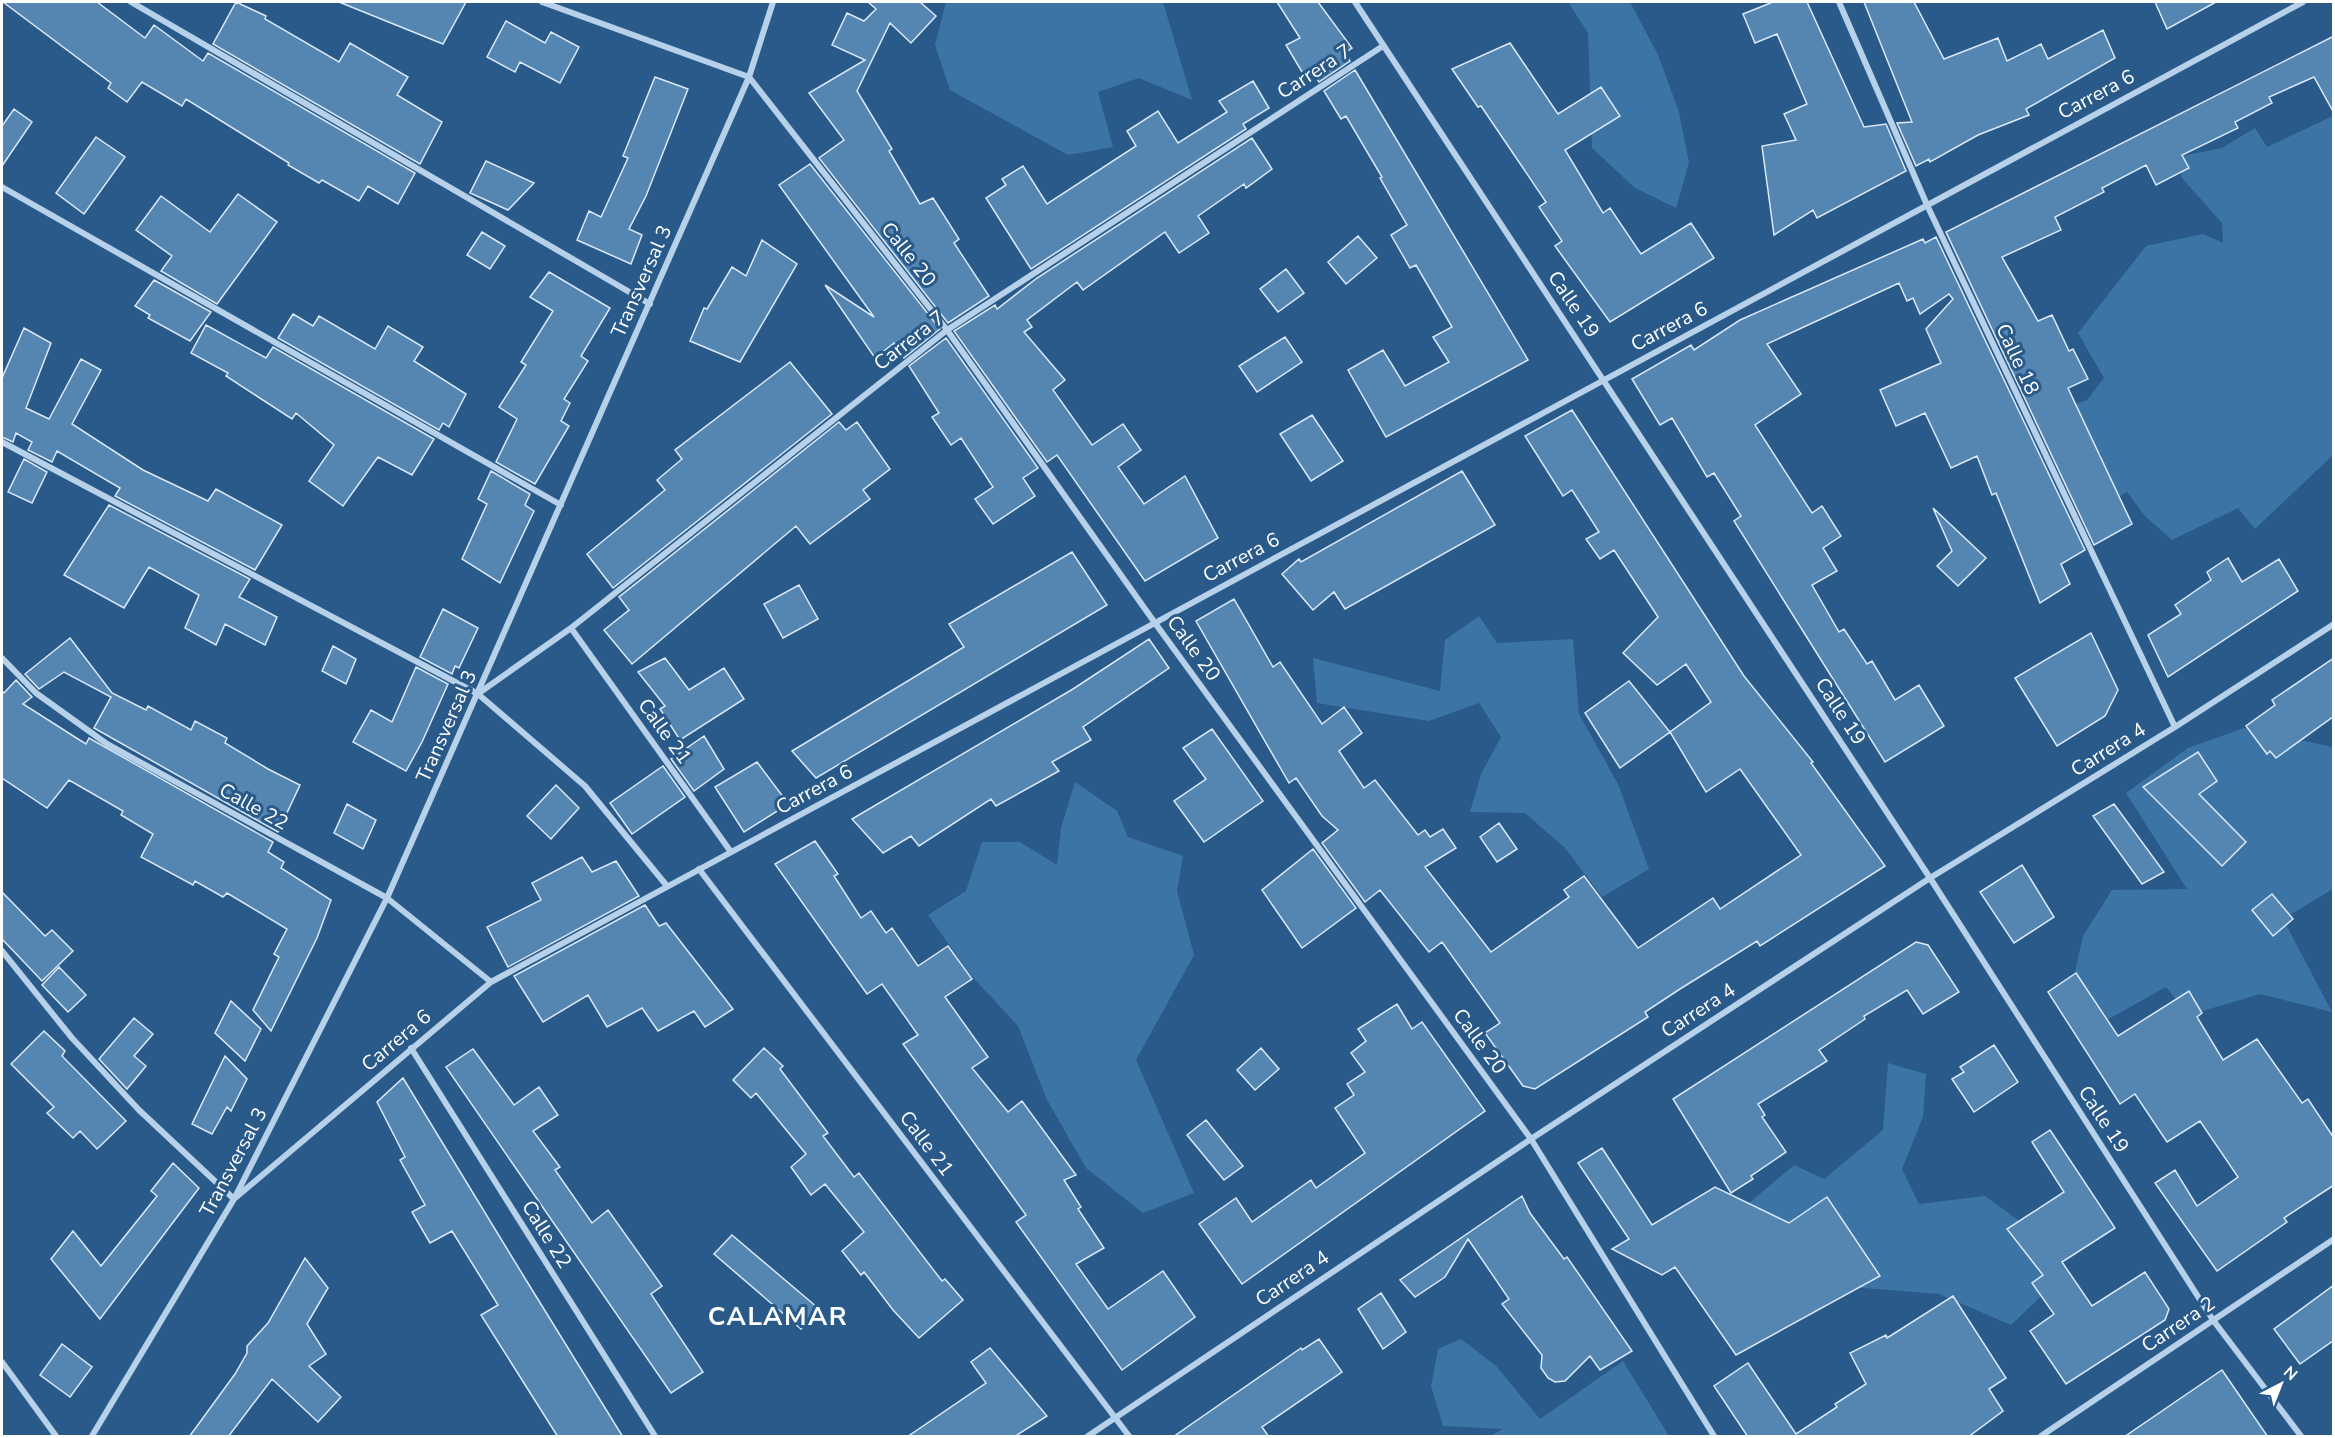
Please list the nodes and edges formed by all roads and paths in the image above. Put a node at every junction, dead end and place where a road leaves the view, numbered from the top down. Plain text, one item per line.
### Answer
1 (131, 2) edge
2 (542, 2) edge
3 (773, 2) edge
4 (1355, 2) edge
5 (1839, 2) edge
6 (2302, 2) edge
7 (1383, 46) junction
8 (749, 77) junction
9 (2, 187) edge
10 (1927, 205) junction
11 (650, 304) junction
12 (947, 330) junction
13 (1605, 380) junction
14 (2, 442) edge
15 (561, 505) junction
16 (1155, 623) junction
17 (2334, 624) edge
18 (571, 628) junction
19 (2, 658) edge
20 (478, 694) junction
21 (2175, 727) junction
22 (732, 852) junction
23 (699, 869) junction
24 (1930, 878) junction
25 (668, 886) junction
26 (387, 898) junction
27 (2, 951) edge
28 (490, 982) junction
29 (411, 1048) junction
30 (1531, 1138) junction
31 (234, 1199) junction
32 (2334, 1239) edge
33 (2213, 1320) junction
34 (2, 1362) edge
35 (1115, 1417) junction
36 (56, 1437) edge
37 (92, 1437) edge
38 (655, 1437) edge
39 (1088, 1437) edge
40 (1129, 1437) edge
41 (1714, 1437) edge
42 (2041, 1437) edge
43 (2301, 1437) edge

1 - 11 street
2 - 8 street
3 - 8 street, Transversal 3
4 - 7 street, Calle 19
5 - 10 street, Calle 18
6 - 10 street, Carrera 6
7 - 12 street, Carrera 7
7 - 13 street, Calle 19
8 - 11 street, Transversal 3
8 - 12 street, Calle 20
9 - 15 street
10 - 13 street, Carrera 6
10 - 21 street, Calle 18
11 - 15 street, Transversal 3
12 - 16 street, Calle 20
12 - 18 street, Carrera 7
13 - 16 street, Carrera 6
13 - 24 street, Calle 19
14 - 20 street
15 - 20 street, Transversal 3
16 - 22 street, Carrera 6
16 - 30 street, Calle 20
17 - 21 street, Carrera 4
18 - 20 street, Carrera 7
18 - 22 street, Calle 21
19 - 26 street, Calle 22
20 - 25 street
20 - 26 street, Transversal 3
21 - 24 street, Carrera 4
22 - 23 street, Carrera 6
23 - 25 street, Carrera 6
23 - 35 street, Calle 21
24 - 30 street, Carrera 4
24 - 33 street, Calle 19
25 - 28 street, Carrera 6
26 - 28 street, Calle 22
26 - 31 street, Transversal 3
27 - 31 street
28 - 29 street, Carrera 6
29 - 31 street, Carrera 6
29 - 38 street, Calle 22
30 - 35 street, Carrera 4
30 - 41 street, Calle 20
31 - 37 street, Transversal 3
32 - 33 street, Carrera 2
33 - 42 street, Carrera 2
33 - 43 street, Calle 19
34 - 36 street
35 - 39 street, Carrera 4
35 - 40 street, Calle 21

